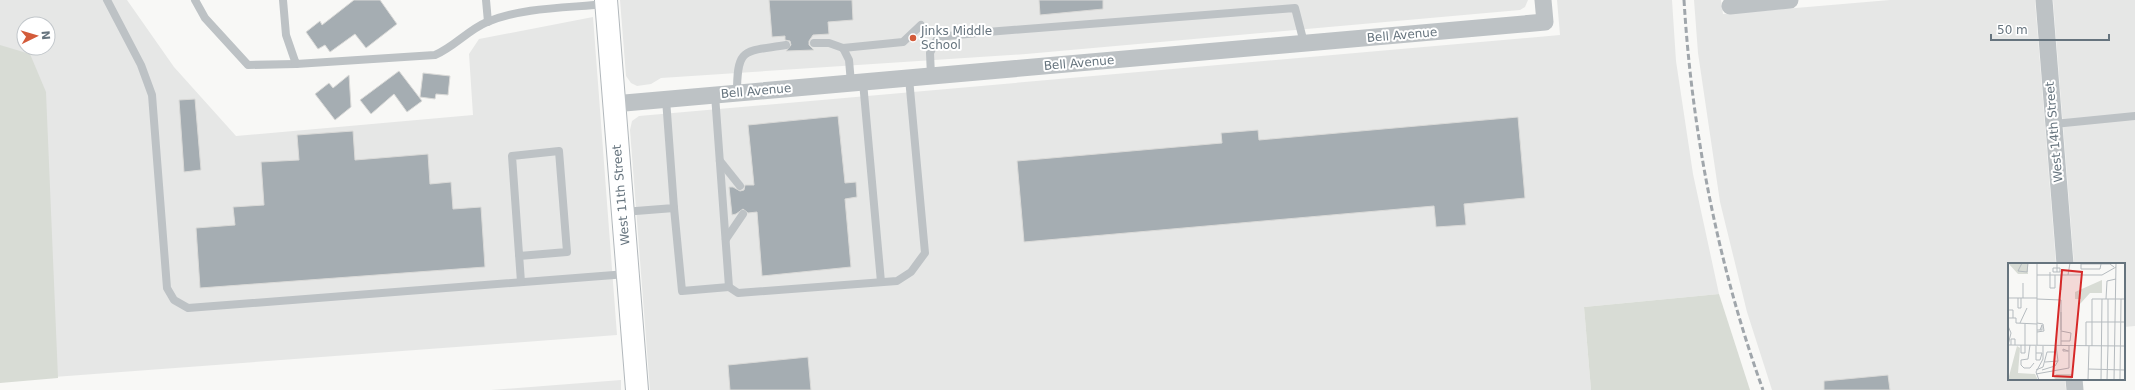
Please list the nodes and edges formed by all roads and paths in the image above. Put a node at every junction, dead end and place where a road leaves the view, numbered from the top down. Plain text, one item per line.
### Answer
1 (107, 0) edge
2 (195, 0) edge
3 (283, 0) edge
4 (486, 0) edge
5 (1543, 0) edge
6 (1790, 0) edge
7 (2044, 0) edge
8 (606, 2) edge
9 (1730, 6) dead end
10 (488, 22) junction
11 (921, 25) dead end
12 (814, 43) dead end
13 (1304, 43) junction
14 (786, 45) dead end
15 (843, 48) junction
16 (296, 64) junction
17 (931, 76) junction
18 (909, 78) junction
19 (857, 82) junction
20 (738, 93) junction
21 (715, 95) junction
22 (666, 99) junction
23 (613, 104) junction
24 (2135, 116) edge
25 (2054, 124) junction
26 (720, 161) junction
27 (740, 186) dead end
28 (674, 208) junction
29 (622, 212) junction
30 (743, 214) dead end
31 (726, 239) junction
32 (520, 256) junction
33 (2065, 263) edge
34 (628, 274) junction
35 (521, 282) junction
36 (881, 282) junction
37 (729, 288) junction
38 (2074, 380) edge
39 (637, 390) edge
40 (2075, 390) edge

1 - 35 lane
2 - 16 lane
3 - 16 lane
4 - 10 lane
5 - 13 street, Bell Avenue
6 - 9 street
7 - 25 street, West 14th Street
8 - 10 lane
8 - 23 main road, West 11th Street
10 - 16 lane
11 - 15 lane
12 - 15 lane
13 - 17 street, Bell Avenue
13 - 17 lane
14 - 20 lane
15 - 19 lane
17 - 18 street, Bell Avenue
18 - 19 street, Bell Avenue
18 - 36 lane
19 - 20 street, Bell Avenue
19 - 36 lane
20 - 21 street, Bell Avenue
21 - 22 street, Bell Avenue
21 - 26 lane
22 - 23 street, Bell Avenue
22 - 28 lane
23 - 29 main road, West 11th Street
24 - 25 lane
25 - 33 street, West 14th Street
26 - 27 lane
26 - 31 lane
28 - 29 lane
28 - 37 lane
29 - 34 main road, West 11th Street
30 - 31 lane
31 - 37 lane
32 - 32 lane
32 - 35 lane
34 - 35 lane
34 - 39 main road, West 11th Street
36 - 37 lane
38 - 40 street

